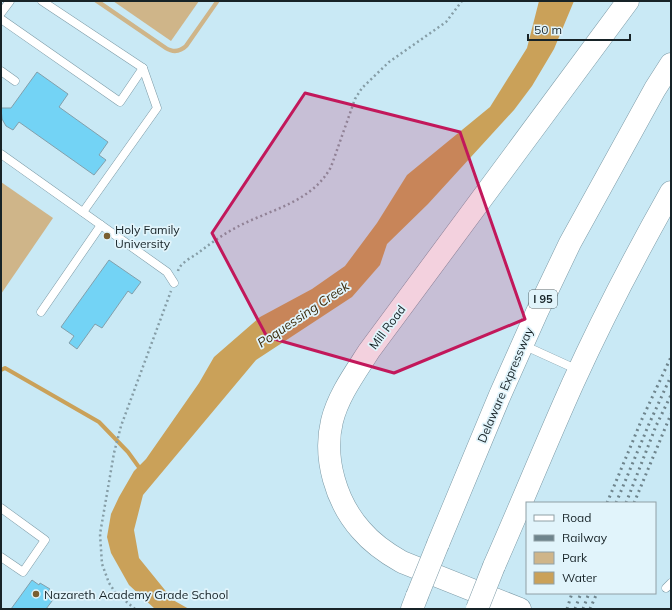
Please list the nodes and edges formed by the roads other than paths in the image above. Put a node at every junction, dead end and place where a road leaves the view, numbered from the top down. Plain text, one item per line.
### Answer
1 (10, 1) edge
2 (42, 1) edge
3 (628, 1) edge
4 (1, 13) edge
5 (1, 19) edge
6 (671, 64) edge
7 (143, 68) junction
8 (1, 71) edge
9 (15, 81) dead end
10 (1, 154) edge
11 (671, 192) edge
12 (83, 212) junction
13 (101, 225) junction
14 (174, 283) road end
15 (41, 312) dead end
16 (522, 344) junction
17 (579, 371) junction
18 (1, 508) edge
19 (1, 557) edge
20 (414, 602) edge
21 (477, 609) edge
22 (520, 609) edge

1 - 4 lane
2 - 7 lane
3 - 22 main road, Mill Road
5 - 7 lane
6 - 16 main road, Delaware Expressway / I 95
7 - 12 lane
8 - 9 lane
10 - 12 lane
11 - 17 main road
12 - 13 lane
13 - 14 lane
13 - 15 lane
16 - 17 lane
16 - 20 main road, Delaware Expressway / I 95, bridge
17 - 21 main road, bridge
18 - 19 lane

